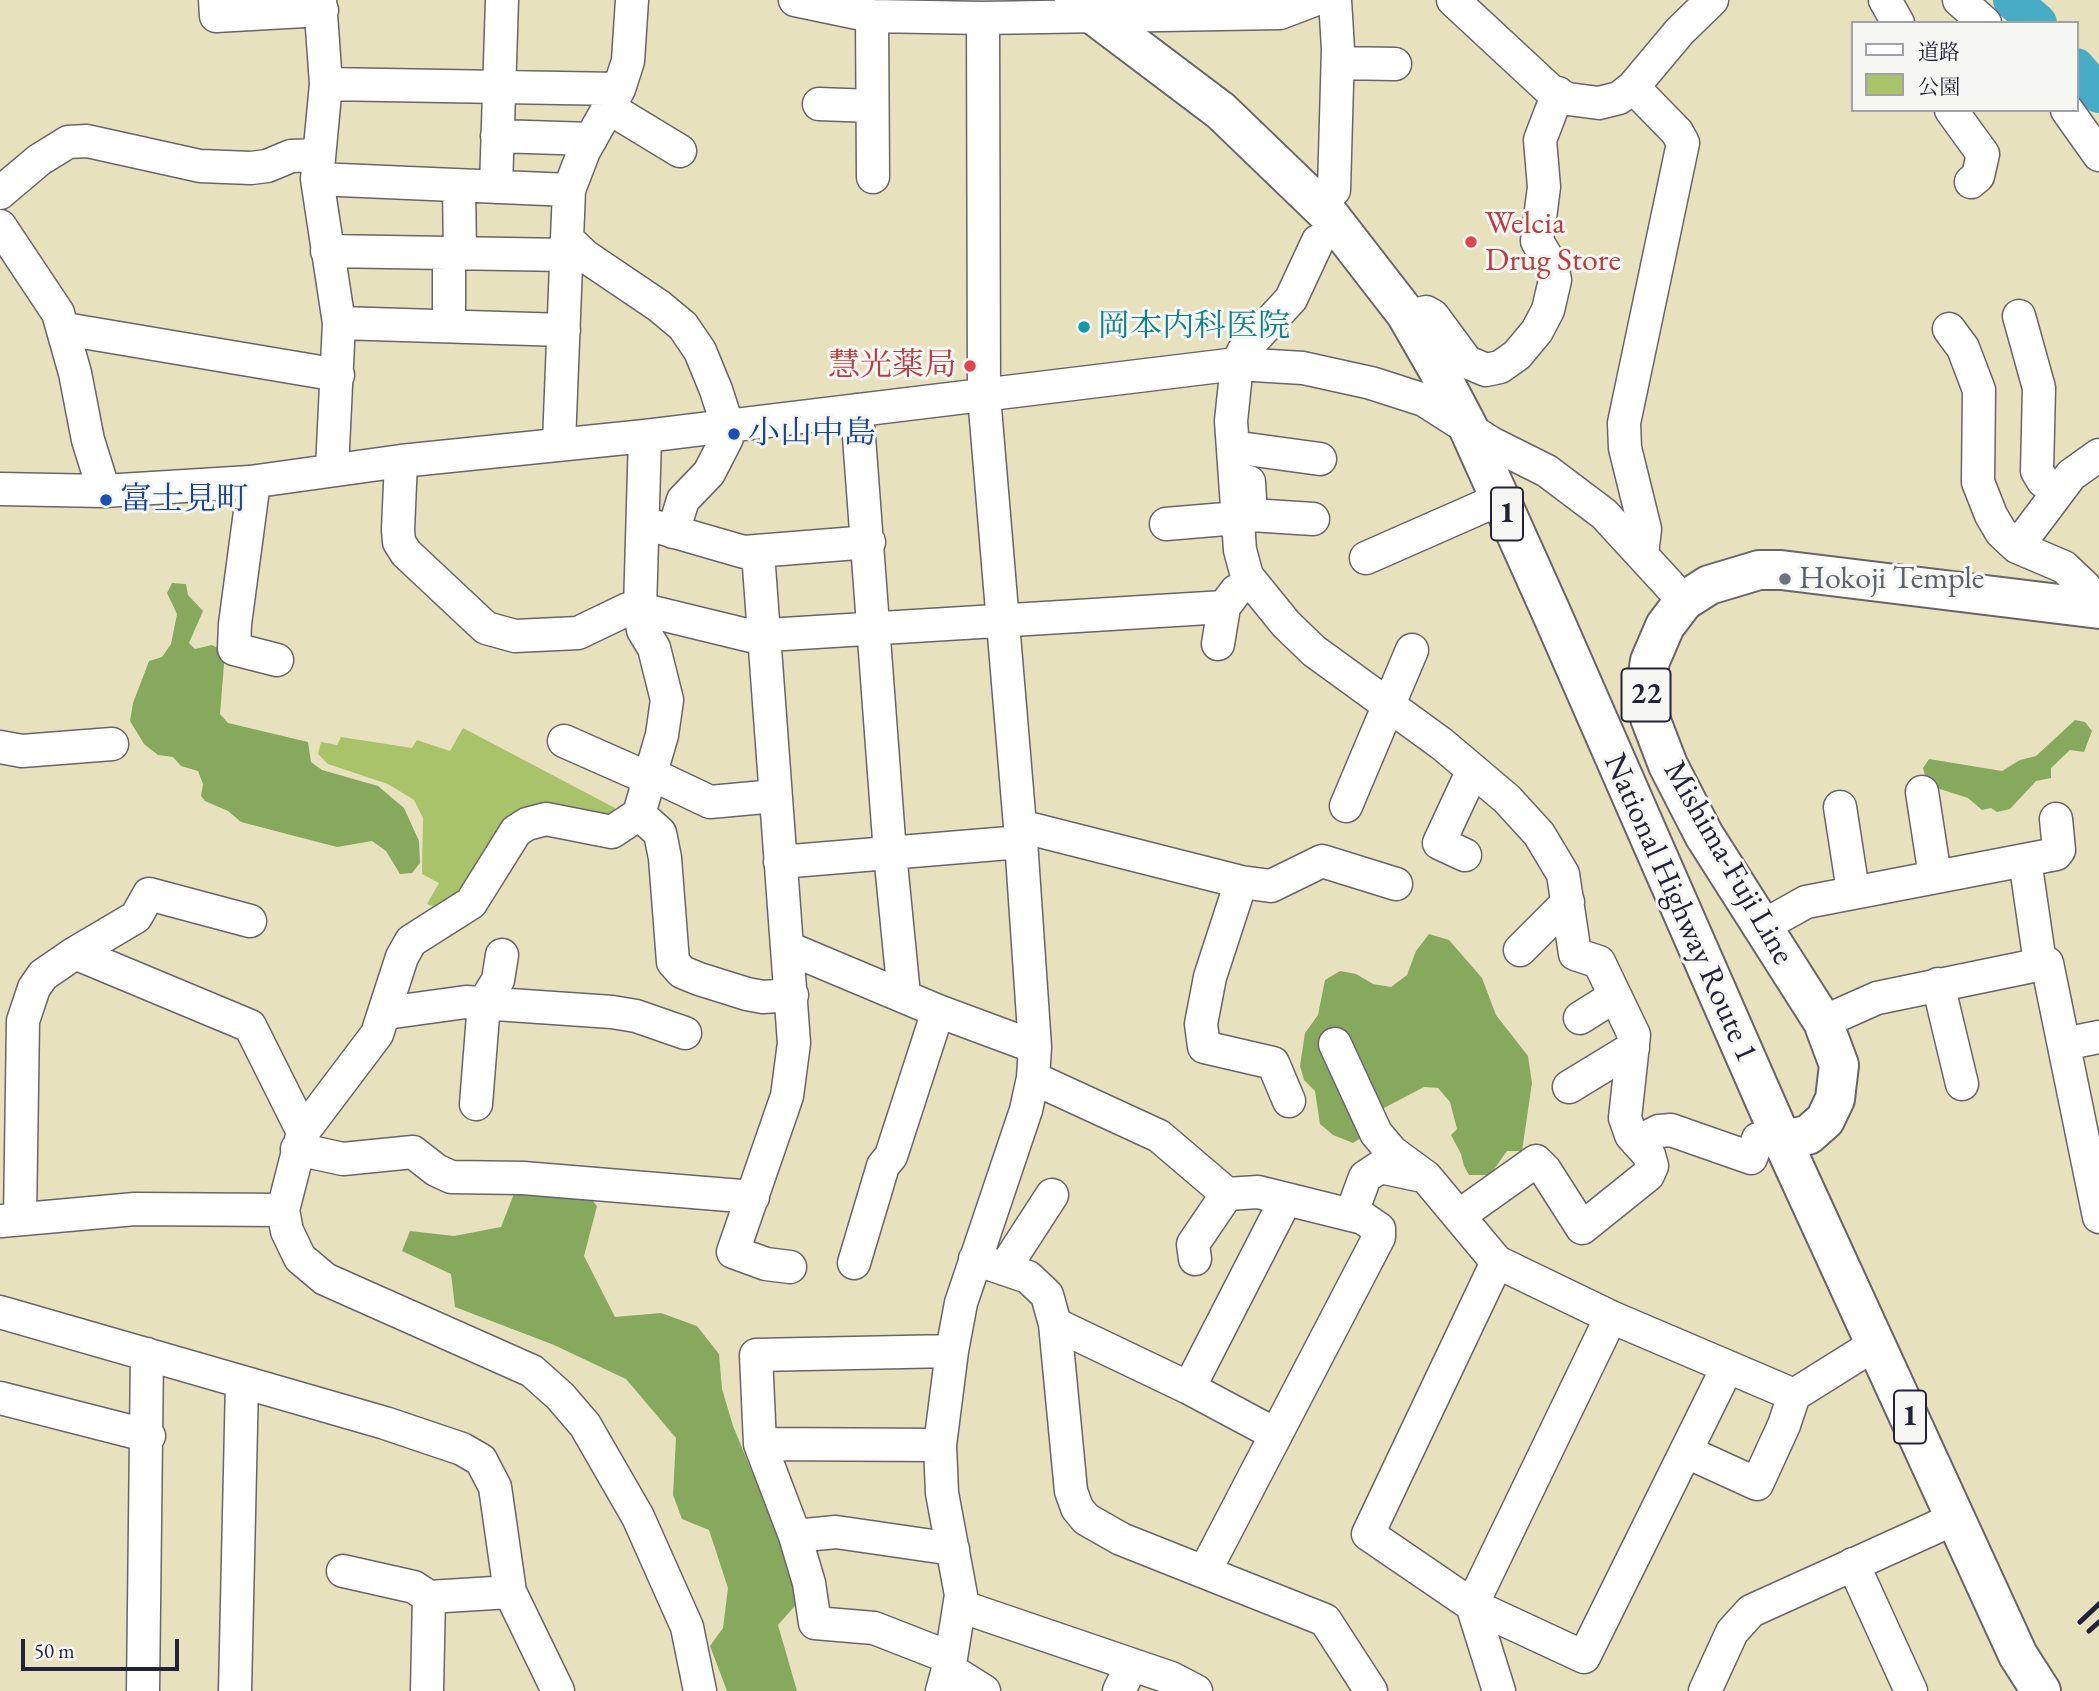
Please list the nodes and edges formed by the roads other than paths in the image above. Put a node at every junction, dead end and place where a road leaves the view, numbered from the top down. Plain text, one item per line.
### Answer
1 (215, 0) edge
2 (502, 0) edge
3 (632, 0) edge
4 (795, 0) edge
5 (1314, 0) edge
6 (1335, 0) edge
7 (1453, 0) edge
8 (1712, 0) edge
9 (1885, 0) edge
10 (1959, 0) edge
11 (321, 5) edge
12 (1084, 8) edge
13 (872, 16) junction
14 (983, 18) junction
15 (1897, 21) edge
16 (1983, 21) edge
17 (1338, 63) junction
18 (1395, 64) dead end
19 (326, 84) junction
20 (499, 85) junction
21 (1633, 87) junction
22 (1558, 93) junction
23 (614, 98) junction
24 (819, 104) dead end
25 (872, 106) junction
26 (1952, 112) edge
27 (2068, 112) edge
28 (497, 136) junction
29 (591, 139) junction
30 (680, 151) dead end
31 (2099, 155) edge
32 (318, 167) junction
33 (873, 177) dead end
34 (1972, 182) dead end
35 (459, 186) junction
36 (496, 187) junction
37 (569, 190) junction
38 (1334, 190) dead end
39 (0, 193) edge
40 (0, 226) edge
41 (1318, 241) dead end
42 (567, 247) junction
43 (327, 251) junction
44 (454, 254) junction
45 (2019, 316) dead end
46 (1408, 317) junction
47 (339, 323) junction
48 (449, 324) junction
49 (1949, 329) dead end
50 (65, 330) junction
51 (564, 330) junction
52 (1247, 365) junction
53 (338, 375) junction
54 (984, 396) junction
55 (857, 410) junction
56 (727, 424) junction
57 (1467, 425) junction
58 (645, 436) junction
59 (559, 443) junction
60 (1247, 449) junction
61 (2099, 455) edge
62 (1320, 459) dead end
63 (401, 461) junction
64 (332, 469) junction
65 (254, 482) junction
66 (0, 489) edge
67 (104, 491) junction
68 (2057, 492) junction
69 (1500, 499) junction
70 (1237, 518) junction
71 (1313, 519) dead end
72 (1166, 524) dead end
73 (659, 528) junction
74 (869, 542) junction
75 (2017, 547) junction
76 (758, 553) junction
77 (1642, 554) junction
78 (1366, 558) dead end
79 (1247, 576) junction
80 (1684, 601) junction
81 (1224, 607) junction
82 (640, 609) junction
83 (2099, 609) edge
84 (1002, 619) junction
85 (876, 627) junction
86 (762, 636) junction
87 (1219, 644) dead end
88 (1412, 650) dead end
89 (277, 660) dead end
90 (1389, 707) junction
91 (564, 741) dead end
92 (112, 744) dead end
93 (0, 747) edge
94 (1473, 770) junction
95 (651, 777) junction
96 (1922, 792) dead end
97 (775, 796) junction
98 (1346, 806) dead end
99 (1840, 807) dead end
100 (639, 814) junction
101 (2056, 819) dead end
102 (1021, 834) junction
103 (890, 853) junction
104 (1465, 855) dead end
105 (2025, 860) junction
106 (780, 862) junction
107 (1935, 876) junction
108 (1241, 882) junction
109 (1396, 884) dead end
110 (1853, 891) junction
111 (1568, 902) junction
112 (250, 921) dead end
113 (1763, 926) junction
114 (788, 948) junction
115 (1520, 950) dead end
116 (75, 953) junction
117 (502, 955) dead end
118 (2040, 963) junction
119 (1938, 984) junction
120 (792, 995) junction
121 (904, 996) junction
122 (1615, 996) junction
123 (484, 1003) junction
124 (938, 1011) junction
125 (386, 1013) junction
126 (1580, 1018) dead end
127 (1823, 1022) junction
128 (685, 1033) dead end
129 (2099, 1037) edge
130 (1335, 1044) dead end
131 (2064, 1044) junction
132 (1035, 1047) junction
133 (1633, 1048) junction
134 (11, 1074) edge
135 (1033, 1078) junction
136 (1962, 1084) dead end
137 (1569, 1087) dead end
138 (1289, 1101) dead end
139 (476, 1104) dead end
140 (1782, 1140) junction
141 (300, 1141) junction
142 (1637, 1142) junction
143 (2093, 1160) edge
144 (1426, 1177) junction
145 (1227, 1194) junction
146 (1052, 1195) dead end
147 (753, 1197) junction
148 (1286, 1199) junction
149 (283, 1210) junction
150 (1351, 1215) junction
151 (1460, 1215) junction
152 (2099, 1217) edge
153 (10, 1220) edge
154 (1195, 1259) dead end
155 (1497, 1262) junction
156 (854, 1263) dead end
157 (990, 1264) junction
158 (790, 1267) dead end
159 (0, 1312) edge
160 (1611, 1317) junction
161 (1055, 1324) junction
162 (1877, 1343) junction
163 (952, 1351) junction
164 (147, 1354) junction
165 (1727, 1368) junction
166 (242, 1382) junction
167 (1189, 1388) junction
168 (1794, 1395) junction
169 (0, 1398) edge
170 (1275, 1433) junction
171 (149, 1436) junction
172 (760, 1444) junction
173 (940, 1445) junction
174 (1687, 1452) junction
175 (1956, 1518) junction
176 (795, 1536) junction
177 (953, 1549) junction
178 (1853, 1564) junction
179 (343, 1571) dead end
180 (1205, 1571) junction
181 (510, 1591) junction
182 (429, 1597) junction
183 (1472, 1605) junction
184 (960, 1606) junction
185 (948, 1673) edge
186 (1125, 1678) edge
187 (144, 1691) edge
188 (235, 1691) edge
189 (427, 1691) edge
190 (558, 1691) edge
191 (700, 1691) edge
192 (984, 1691) edge
193 (1196, 1691) edge
194 (1371, 1691) edge
195 (1499, 1691) edge
196 (1706, 1691) edge
197 (1911, 1691) edge
198 (2041, 1691) edge

1 - 11 street
2 - 20 street
3 - 23 street
4 - 13 street
5 - 12 street
6 - 17 street
7 - 22 street
8 - 21 street
9 - 15 street
10 - 16 street
11 - 19 street
12 - 14 street
12 - 46 main road, National Highway Route 1 / 1
13 - 14 street
13 - 25 street
14 - 54 street
17 - 18 street
17 - 38 street
19 - 20 street
19 - 32 street
20 - 23 street
20 - 28 street
21 - 22 street
21 - 77 street
22 - 46 street
23 - 29 street
23 - 30 street
24 - 25 street
25 - 33 street
26 - 34 street
27 - 31 street
28 - 29 street
28 - 36 street
29 - 37 street
32 - 35 street
32 - 39 street
32 - 43 street
35 - 36 street
35 - 44 street
36 - 37 street
37 - 42 street
40 - 50 street
41 - 52 street
42 - 44 street
42 - 51 street
42 - 56 street
43 - 44 street
43 - 47 street
44 - 48 street
45 - 68 street
46 - 57 main road, National Highway Route 1 / 1
47 - 48 street
47 - 53 street
48 - 51 street
49 - 75 street
50 - 53 street
50 - 67 street
51 - 59 street
52 - 54 street
52 - 57 street
52 - 60 street
52 - 70 street
53 - 64 street
54 - 55 street
54 - 84 street
55 - 56 street
55 - 74 street
56 - 58 street
56 - 73 street
57 - 69 main road, National Highway Route 1 / 1
57 - 77 street
58 - 59 street
58 - 73 street
59 - 63 street
60 - 62 street
60 - 71 street
61 - 68 street
63 - 64 street
63 - 82 street
64 - 65 street
65 - 67 street
65 - 89 street
66 - 67 street
68 - 75 street
69 - 78 street
69 - 140 main road, National Highway Route 1 / 1
70 - 72 street
70 - 79 street
73 - 76 street
73 - 82 street
74 - 76 street
74 - 85 street
75 - 83 street
76 - 86 street
77 - 80 street
79 - 81 street
79 - 90 street
80 - 83 main road, Mishima-Fuji Line / 22
80 - 113 main road, Mishima-Fuji Line / 22
81 - 84 street
81 - 87 street
82 - 86 street
82 - 95 street
84 - 85 street
84 - 102 street
85 - 86 street
85 - 103 street
86 - 97 street
88 - 90 street
90 - 94 street
90 - 98 street
91 - 95 street
92 - 93 street
94 - 104 street
94 - 111 street
95 - 97 street
95 - 100 street
96 - 107 street
97 - 106 street
99 - 110 street
100 - 120 street
100 - 125 street
101 - 105 street
102 - 103 street
102 - 108 street
102 - 132 street
103 - 106 street
103 - 121 street
105 - 107 street
105 - 118 street
106 - 114 street
107 - 110 street
108 - 109 street
108 - 138 street
110 - 113 street
111 - 115 street
111 - 122 street
112 - 116 street
113 - 127 main road, Mishima-Fuji Line / 22
114 - 120 street
114 - 121 street
116 - 134 street
116 - 141 street
117 - 123 street
118 - 119 street
118 - 131 street
119 - 127 street
119 - 136 street
120 - 147 street
121 - 124 street
122 - 126 street
122 - 133 street
123 - 125 street
123 - 128 street
123 - 139 street
124 - 132 street
124 - 156 street
125 - 141 street
127 - 140 main road, Mishima-Fuji Line / 22
129 - 131 street
130 - 144 street
131 - 143 street
132 - 135 street
133 - 137 street
133 - 142 street
134 - 153 street
135 - 145 street
135 - 157 street
140 - 142 street
140 - 162 main road, National Highway Route 1 / 1
141 - 147 street
141 - 149 street
142 - 151 street
143 - 152 street
144 - 150 street
144 - 151 street
145 - 148 street
145 - 154 street
146 - 157 street
147 - 158 street
148 - 150 street
148 - 167 street
149 - 153 street
149 - 191 street
150 - 170 street
151 - 155 street
155 - 160 street
155 - 183 street
157 - 161 street
157 - 163 street
159 - 164 street
160 - 165 street
160 - 183 street
161 - 167 street
161 - 180 street
162 - 168 street
162 - 175 main road, National Highway Route 1 / 1
163 - 172 street
163 - 173 street
164 - 166 street
164 - 171 street
165 - 168 street
165 - 174 street
166 - 181 street
166 - 188 street
167 - 170 street
168 - 174 street
169 - 171 street
170 - 180 street
171 - 187 street
172 - 173 street
172 - 176 street
173 - 177 street
174 - 183 street
175 - 178 street
175 - 198 main road, National Highway Route 1 / 1
176 - 177 street
176 - 185 street
177 - 184 street
178 - 196 street
178 - 197 street
179 - 182 street
180 - 194 street
181 - 182 street
181 - 190 street
182 - 189 street
183 - 195 street
184 - 185 street
184 - 186 street
185 - 192 street
186 - 193 street

